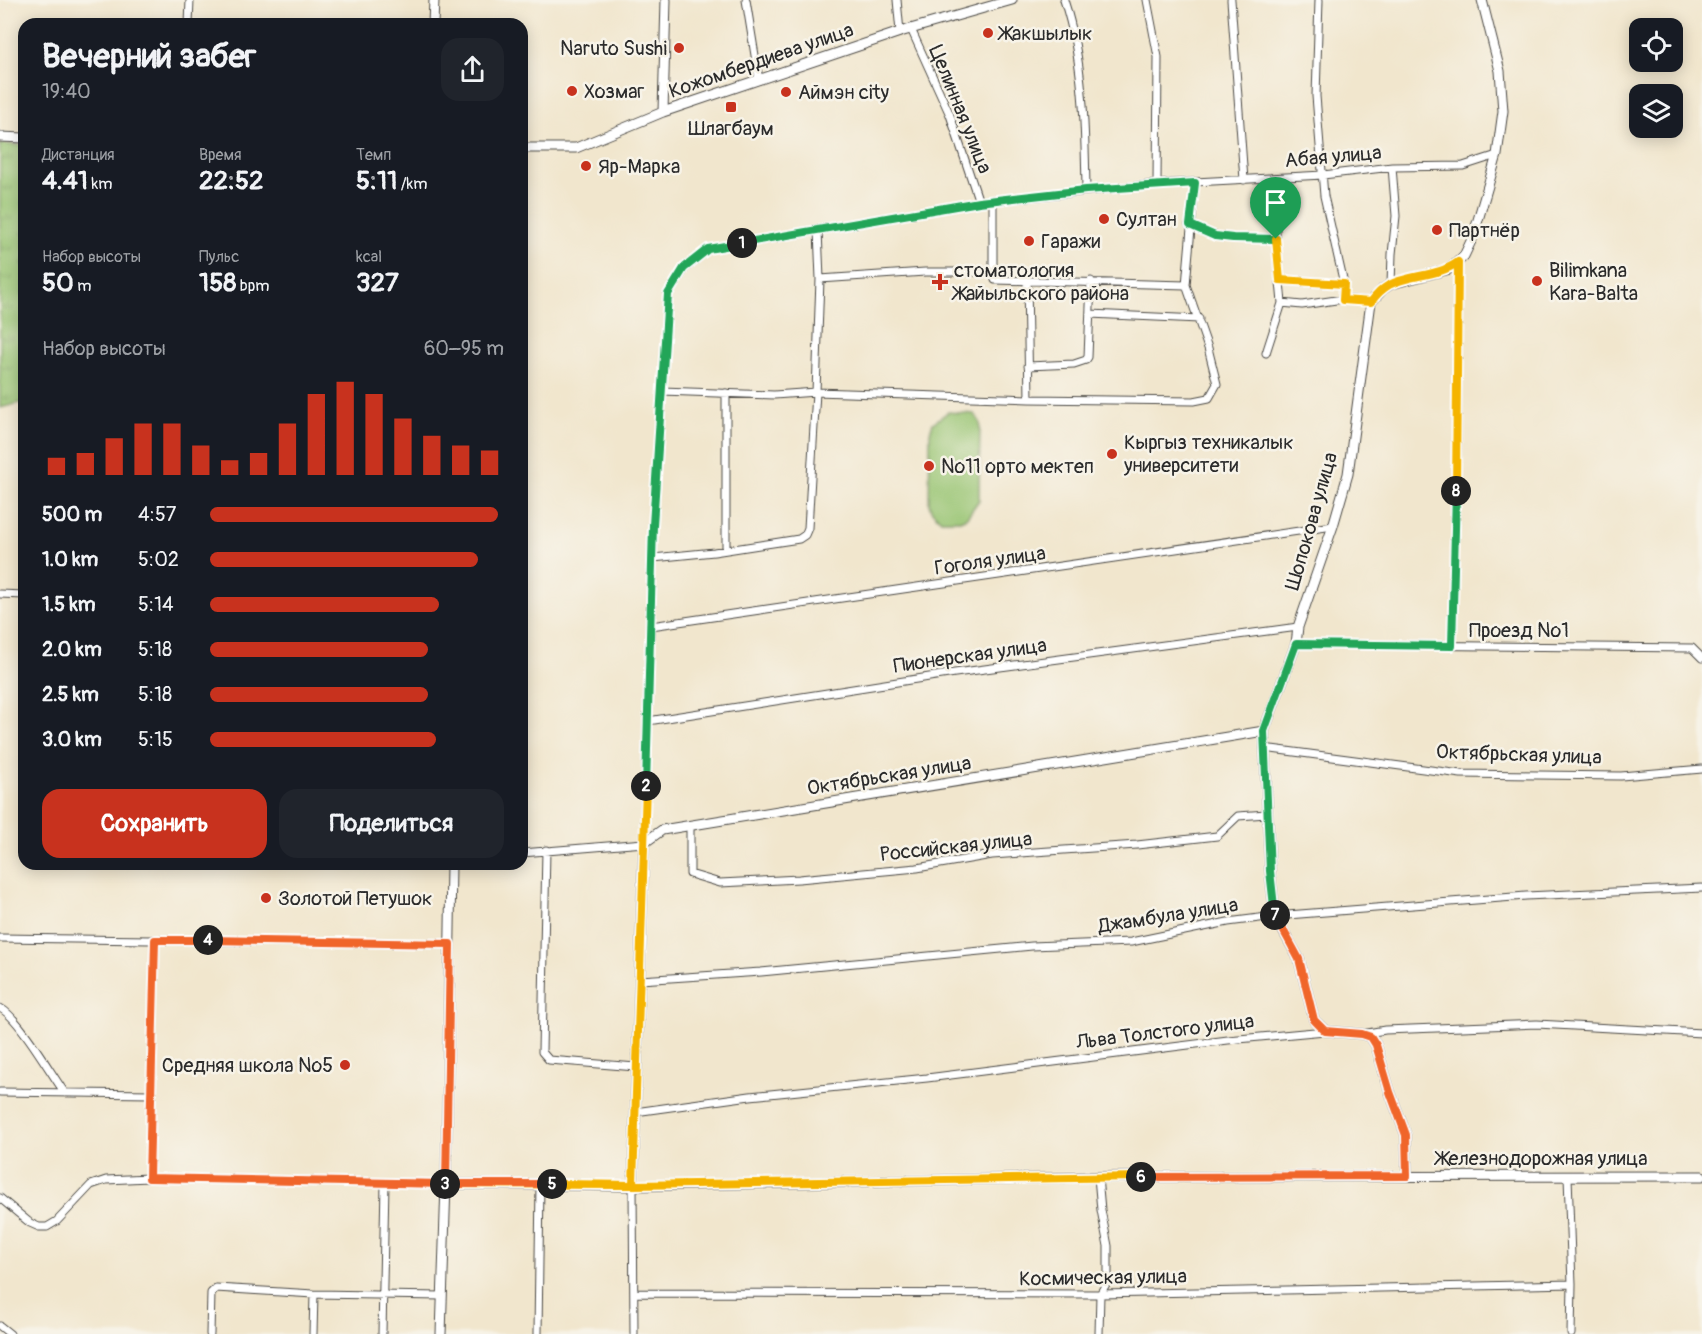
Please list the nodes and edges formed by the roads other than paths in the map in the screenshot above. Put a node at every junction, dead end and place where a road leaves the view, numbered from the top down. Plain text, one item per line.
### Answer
1 (190, 0) edge
2 (434, 0) edge
3 (666, 0) edge
4 (746, 0) edge
5 (897, 0) edge
6 (1012, 0) edge
7 (1064, 0) edge
8 (1146, 0) edge
9 (1231, 0) edge
10 (1319, 0) edge
11 (1482, 0) edge
12 (189, 18) edge
13 (434, 18) edge
14 (911, 29) junction
15 (900, 32) junction
16 (759, 80) junction
17 (663, 112) junction
18 (0, 137) edge
19 (18, 138) edge
20 (528, 148) edge
21 (1497, 155) junction
22 (1392, 167) junction
23 (1323, 175) junction
24 (1276, 178) junction
25 (1244, 180) junction
26 (1195, 183) junction
27 (1157, 184) junction
28 (1086, 190) junction
29 (993, 200) junction
30 (979, 202) junction
31 (1190, 225) junction
32 (818, 230) junction
33 (1276, 239) junction
34 (1458, 262) junction
35 (993, 272) junction
36 (820, 279) junction
37 (1280, 280) junction
38 (1027, 281) junction
39 (1091, 281) junction
40 (1344, 284) junction
41 (1391, 284) junction
42 (1186, 285) junction
43 (1343, 300) junction
44 (1371, 302) junction
45 (1282, 303) junction
46 (1090, 314) junction
47 (1199, 319) junction
48 (1266, 353) dead end
49 (1028, 366) junction
50 (662, 391) junction
51 (816, 392) junction
52 (726, 393) junction
53 (1029, 399) junction
54 (1333, 526) junction
55 (726, 550) junction
56 (652, 558) junction
57 (0, 594) edge
58 (18, 594) edge
59 (651, 626) junction
60 (1298, 627) junction
61 (1296, 644) junction
62 (1452, 646) junction
63 (1702, 658) edge
64 (648, 721) junction
65 (1264, 731) junction
66 (1264, 748) junction
67 (1702, 769) edge
68 (1268, 814) junction
69 (690, 825) junction
70 (644, 843) junction
71 (546, 850) junction
72 (528, 852) edge
73 (451, 870) edge
74 (1702, 888) edge
75 (1275, 916) junction
76 (0, 938) edge
77 (155, 940) junction
78 (450, 944) junction
79 (640, 980) junction
80 (0, 1008) edge
81 (1325, 1031) junction
82 (1702, 1033) edge
83 (1362, 1034) junction
84 (636, 1067) junction
85 (0, 1092) edge
86 (64, 1093) junction
87 (151, 1094) junction
88 (635, 1112) junction
89 (1407, 1176) junction
90 (1702, 1176) edge
91 (1098, 1177) junction
92 (1568, 1177) junction
93 (149, 1178) junction
94 (385, 1183) junction
95 (446, 1184) junction
96 (540, 1184) junction
97 (633, 1185) junction
98 (0, 1198) edge
99 (1572, 1284) junction
100 (634, 1293) junction
101 (314, 1294) junction
102 (1100, 1294) junction
103 (382, 1295) junction
104 (442, 1296) junction
105 (0, 1326) edge
106 (10, 1334) edge
107 (210, 1334) edge
108 (313, 1334) edge
109 (382, 1334) edge
110 (441, 1334) edge
111 (538, 1334) edge
112 (634, 1334) edge
113 (1099, 1334) edge
114 (1571, 1334) edge

1 - 12 street
2 - 13 street
3 - 17 street
4 - 16 street
5 - 15 street
6 - 14 street, Кожомбердиева улица
7 - 28 street
8 - 27 street
9 - 25 street
10 - 23 street
11 - 21 street
14 - 15 street, Кожомбердиева улица
14 - 30 street, Целинная улица
15 - 16 street, Кожомбердиева улица
16 - 17 street, Кожомбердиева улица
17 - 20 street, Кожомбердиева улица
18 - 19 street
21 - 22 street, Абая улица
21 - 34 street
22 - 23 street, Абая улица
22 - 41 street
23 - 24 street, Абая улица
23 - 40 street
24 - 25 street, Абая улица
24 - 33 street
25 - 26 street, Абая улица
26 - 27 street, Абая улица
26 - 31 street
27 - 28 street, Абая улица
28 - 29 street, Абая улица
29 - 30 street, Абая улица
29 - 35 street
30 - 32 street, Абая улица
31 - 33 street
31 - 42 street
32 - 36 street
32 - 50 street, Абая улица
33 - 37 street
34 - 41 street
34 - 62 street
35 - 36 street
35 - 38 street
36 - 51 street
37 - 40 street
37 - 45 street
38 - 39 street
38 - 49 street
39 - 42 street
39 - 46 street
40 - 43 street
41 - 44 street
42 - 47 street
43 - 44 street
43 - 45 street
44 - 54 street, Шопокова улица
45 - 48 street
46 - 47 street
46 - 49 street
47 - 53 street
49 - 53 street
50 - 52 street
50 - 56 street
51 - 52 street
51 - 53 street
51 - 55 street
52 - 55 street
54 - 59 street, Гоголя улица
54 - 60 street, Шопокова улица
55 - 56 street
56 - 59 street
57 - 58 street
59 - 64 street
60 - 61 street, Шопокова улица
60 - 64 street, Пионерская улица
61 - 62 street, Проезд №1
61 - 65 street, Шопокова улица
62 - 63 street, Проезд №1
64 - 70 street
65 - 66 street, Шопокова улица
65 - 69 street, Октябрьская улица
66 - 67 street, Октябрьская улица
66 - 68 street, Шопокова улица
68 - 69 street, Российская улица
68 - 75 street, Шопокова улица
69 - 70 street, Октябрьская улица
70 - 71 street, Октябрьская улица
70 - 79 street
71 - 72 street, Октябрьская улица
71 - 84 street
73 - 78 street
74 - 75 street, Джамбула улица
75 - 79 street, Джамбула улица
75 - 81 street, Шопокова улица
76 - 77 street
77 - 78 street
77 - 87 street
78 - 95 street
79 - 84 street
80 - 86 street
81 - 83 street, Льва Толстого улица
81 - 88 street, Льва Толстого улица
82 - 83 street, Льва Толстого улица
83 - 89 street
84 - 88 street
85 - 86 street
86 - 87 street
87 - 93 street
88 - 97 street
89 - 91 street, Железнодорожная улица
89 - 92 street, Железнодорожная улица
90 - 92 street, Железнодорожная улица
91 - 97 street, Железнодорожная улица
91 - 102 street
92 - 99 street
93 - 94 street
93 - 98 street
94 - 95 street
94 - 103 street
95 - 96 street, Железнодорожная улица
95 - 104 street
96 - 97 street, Железнодорожная улица
96 - 111 street
97 - 100 street
99 - 102 street, Космическая улица
99 - 114 street
100 - 102 street, Космическая улица
100 - 112 street
101 - 103 street
101 - 107 street
101 - 108 street
102 - 113 street
103 - 104 street
103 - 109 street
104 - 110 street
105 - 106 street

